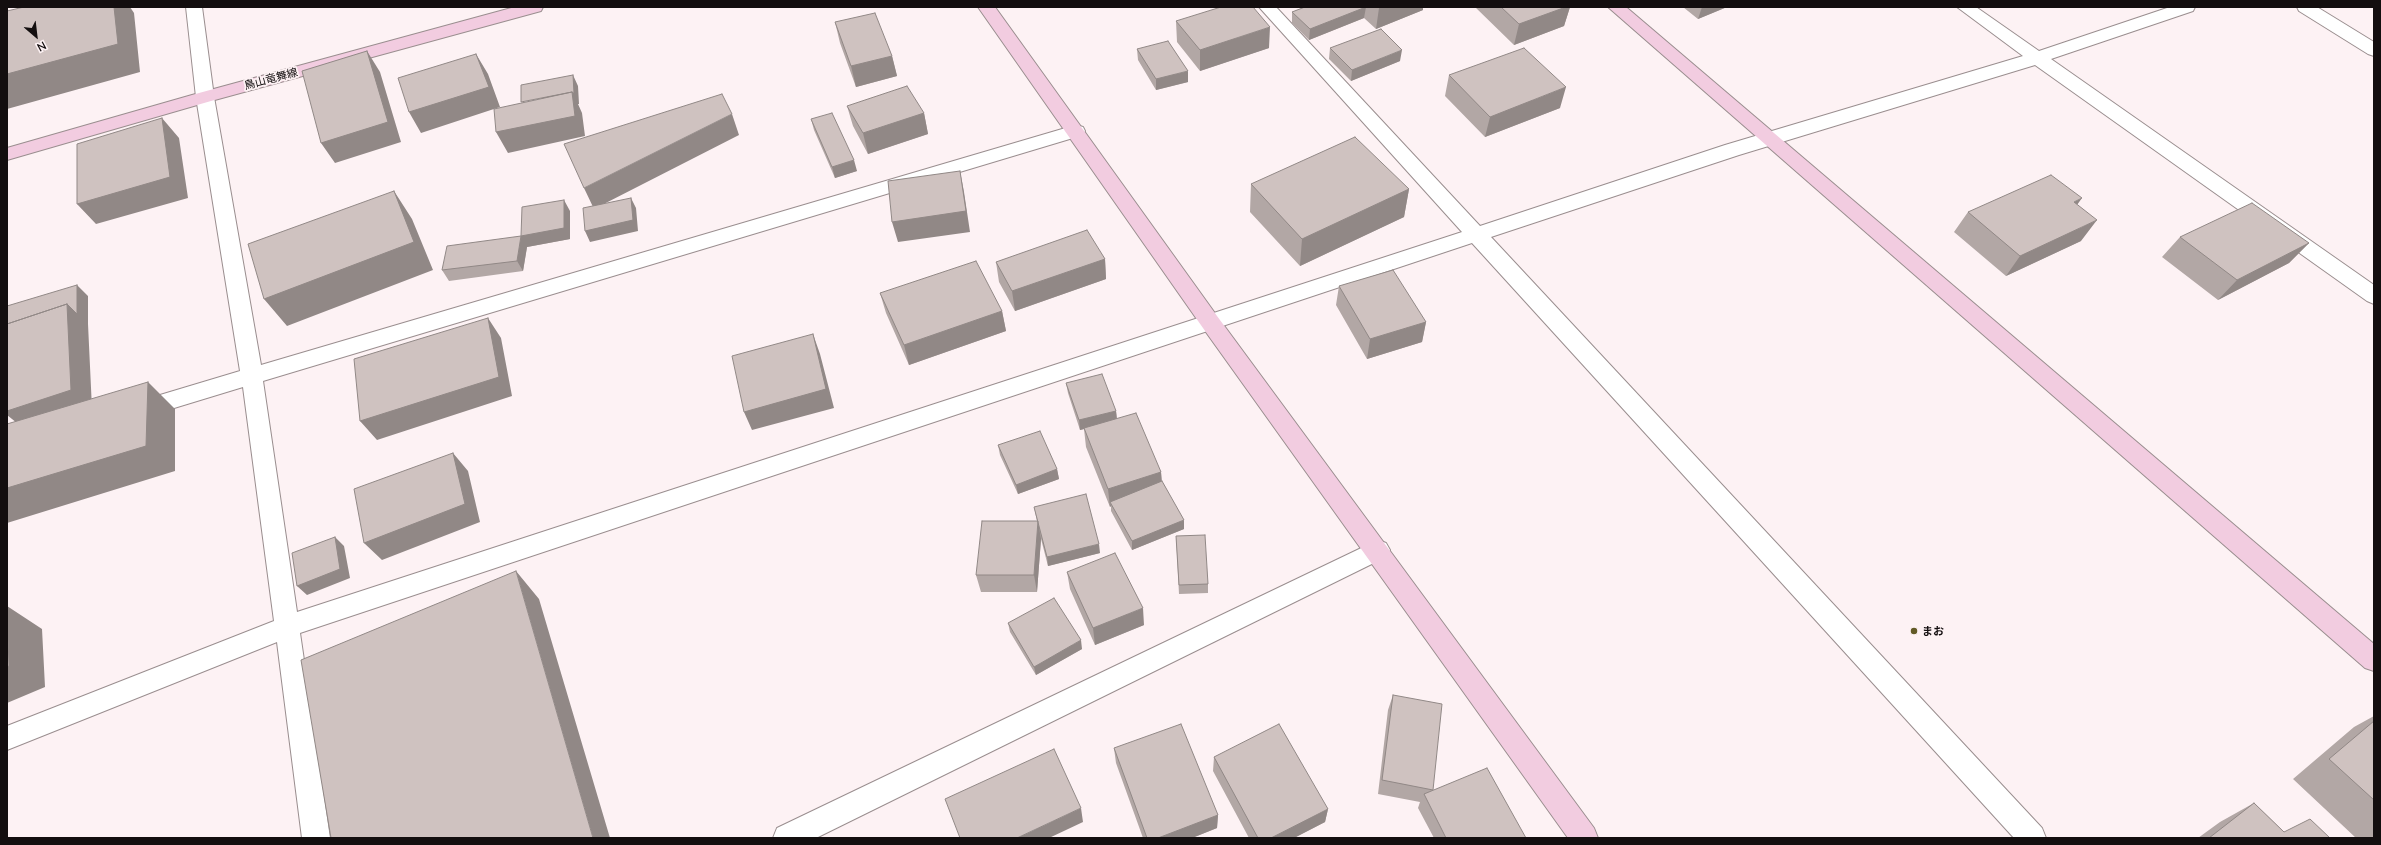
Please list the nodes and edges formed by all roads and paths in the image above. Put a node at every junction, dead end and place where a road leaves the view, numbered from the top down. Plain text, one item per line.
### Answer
1 (194, 7) edge
2 (535, 7) edge
3 (986, 7) edge
4 (1267, 7) edge
5 (1616, 7) edge
6 (1965, 7) edge
7 (2187, 7) edge
8 (2305, 7) edge
9 (2374, 50) edge
10 (2037, 58) junction
11 (206, 97) junction
12 (1076, 131) junction
13 (1768, 138) junction
14 (7, 154) edge
15 (1478, 233) junction
16 (2374, 296) edge
17 (1210, 322) junction
18 (252, 376) junction
19 (118, 416) edge
20 (1378, 550) junction
21 (286, 627) junction
22 (2374, 660) edge
23 (7, 738) edge
24 (316, 838) edge
25 (787, 838) edge
26 (1584, 838) edge
27 (2032, 838) edge

1 - 11 street
2 - 11 street, 鳥山竜舞線
3 - 12 street
4 - 15 street
5 - 13 street
6 - 10 street
7 - 10 street
8 - 9 street
10 - 13 street
10 - 16 street
11 - 14 street, 鳥山竜舞線
11 - 18 street
12 - 17 street
12 - 18 street
13 - 15 street
13 - 22 street
15 - 17 street
15 - 27 street
17 - 20 street
17 - 21 street
18 - 19 street
18 - 21 street
20 - 25 street
20 - 26 street
21 - 23 street
21 - 24 street

